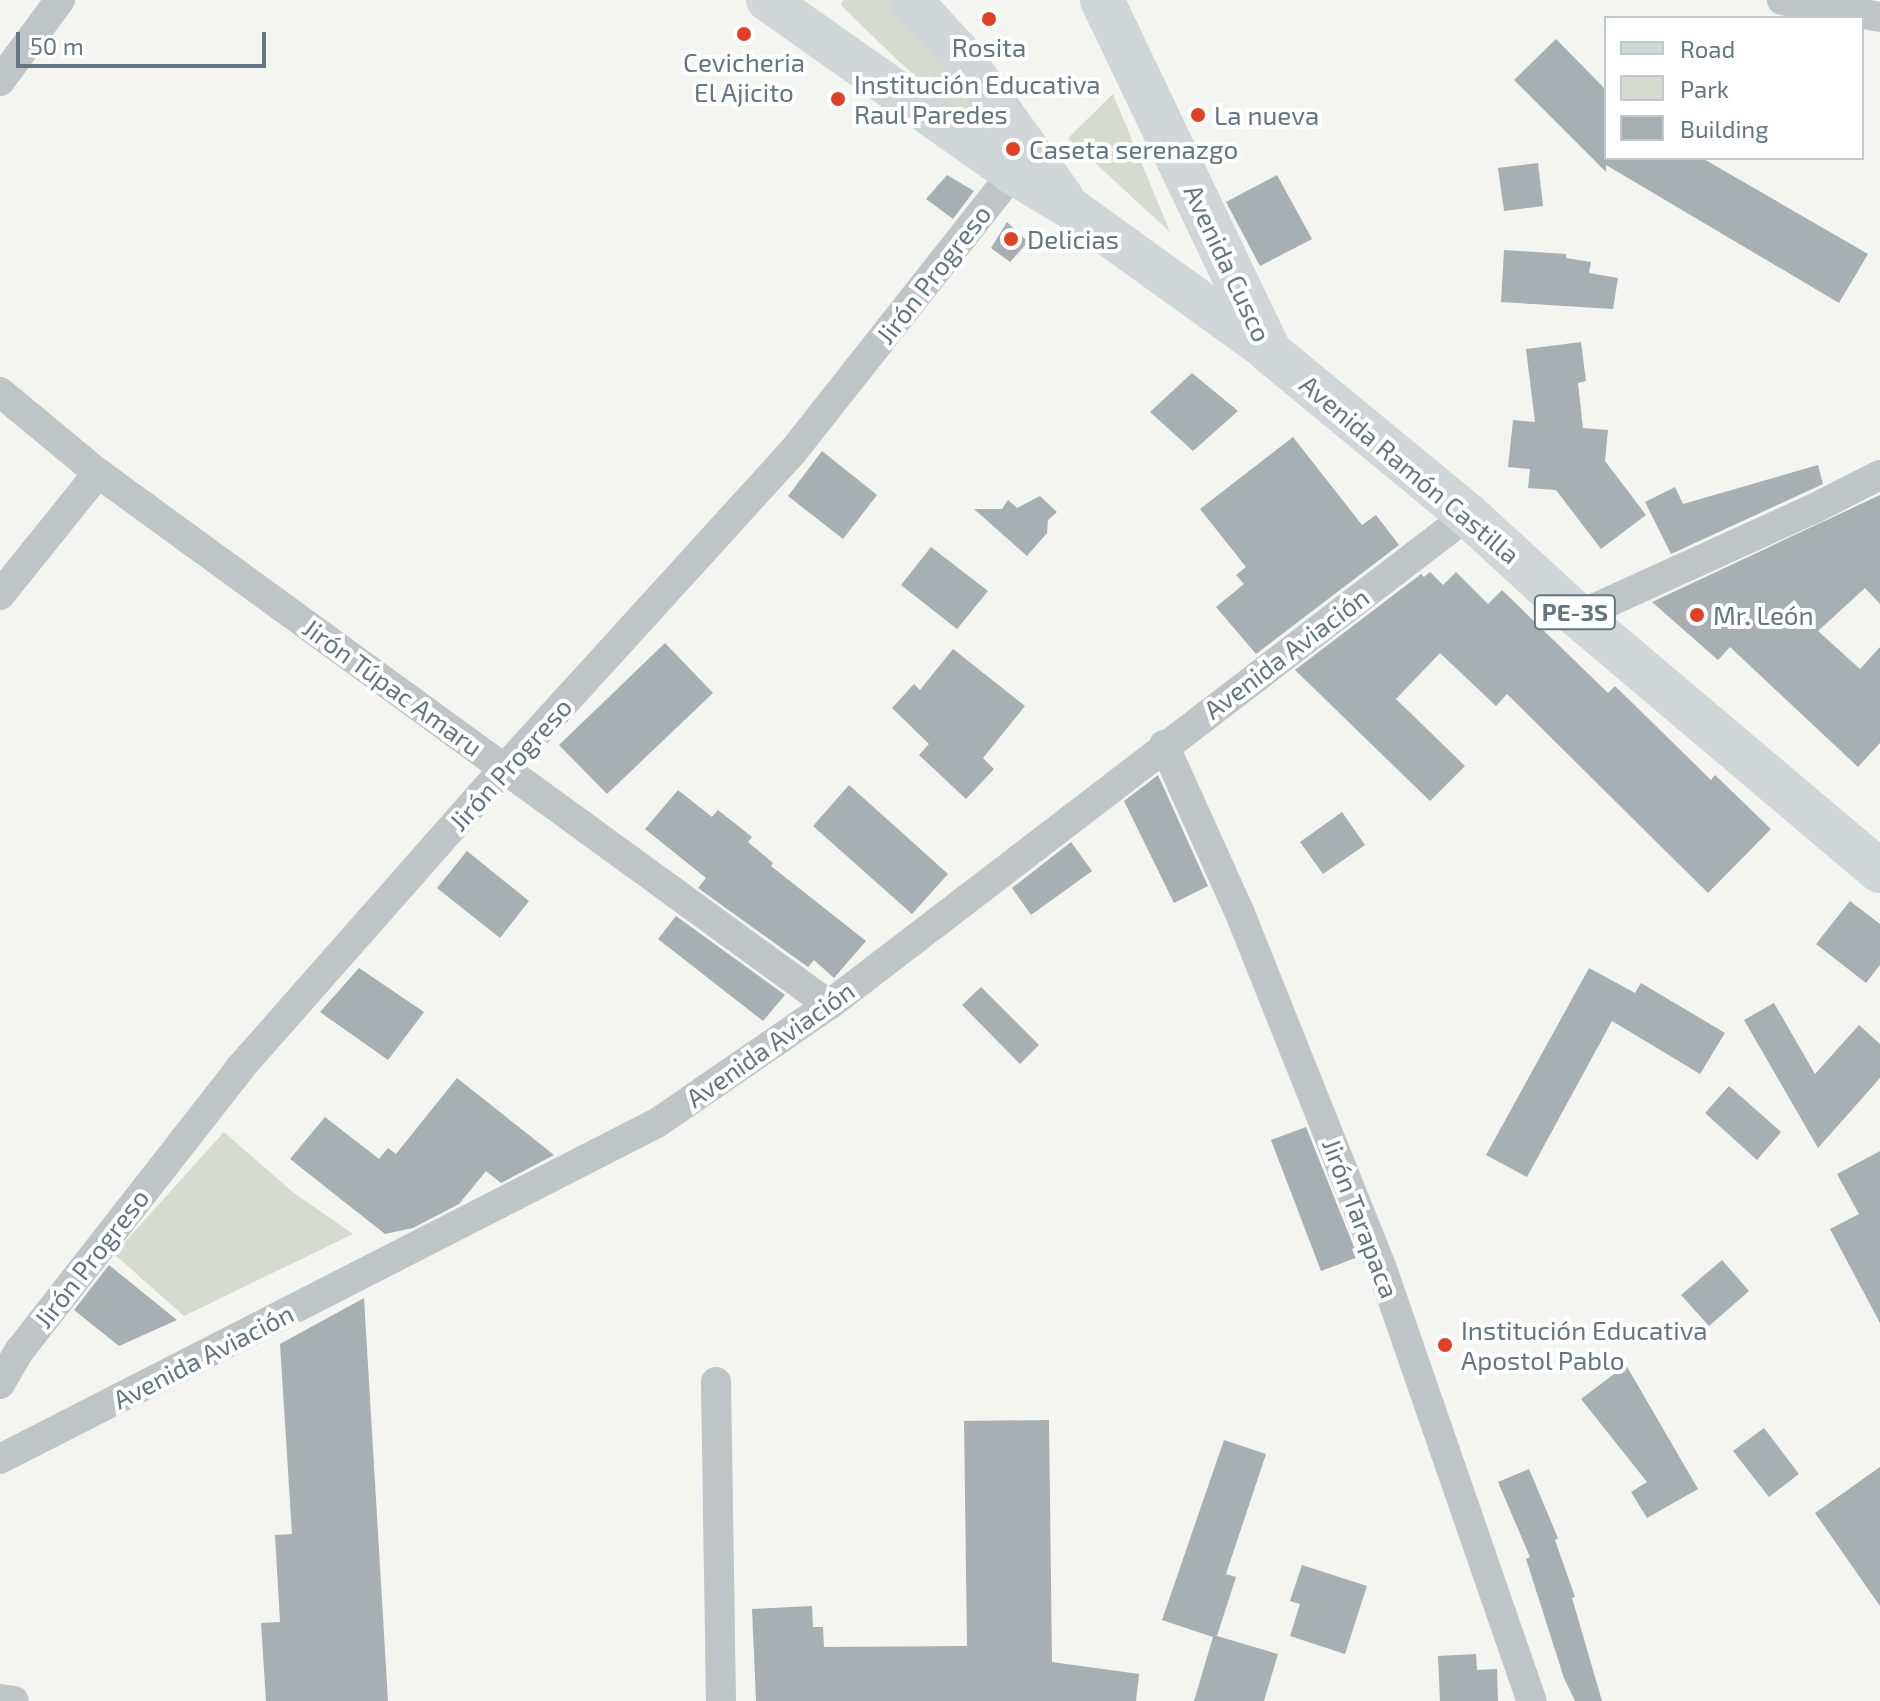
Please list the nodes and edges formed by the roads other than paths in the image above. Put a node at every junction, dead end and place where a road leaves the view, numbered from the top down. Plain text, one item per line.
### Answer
1 (60, 0) edge
2 (767, 0) edge
3 (911, 0) edge
4 (1102, 0) edge
5 (1782, 0) edge
6 (1880, 17) edge
7 (0, 81) edge
8 (1021, 163) junction
9 (1270, 352) junction
10 (0, 392) edge
11 (98, 473) junction
12 (1880, 475) edge
13 (1468, 515) junction
14 (0, 595) edge
15 (1578, 616) junction
16 (1164, 745) junction
17 (504, 769) junction
18 (1880, 871) edge
19 (829, 1005) junction
20 (716, 1382) dead end
21 (0, 1384) edge
22 (0, 1459) edge
23 (0, 1699) edge
24 (14, 1701) edge
25 (721, 1701) edge
26 (1532, 1701) edge

1 - 7 street
2 - 8 street
3 - 8 street, Avenida Ramón Castilla
4 - 9 highway, Avenida Cusco / PE-3S
5 - 6 street
8 - 9 street, Avenida Ramón Castilla
8 - 17 street, Jirón Progreso
9 - 13 highway, Avenida Ramón Castilla / PE-3S
10 - 11 street, Jirón Túpac Amaru
11 - 14 street
11 - 17 street, Jirón Túpac Amaru
12 - 15 street
13 - 15 highway, Avenida Ramón Castilla / PE-3S
13 - 16 street, Avenida Aviación
15 - 18 highway, Avenida Ramón Castilla / PE-3S
16 - 19 street, Avenida Aviación
16 - 26 street, Jirón Tarapaca
17 - 19 street, Jirón Túpac Amaru
17 - 21 street, Jirón Progreso
19 - 22 street, Avenida Aviación
20 - 25 street
23 - 24 street

